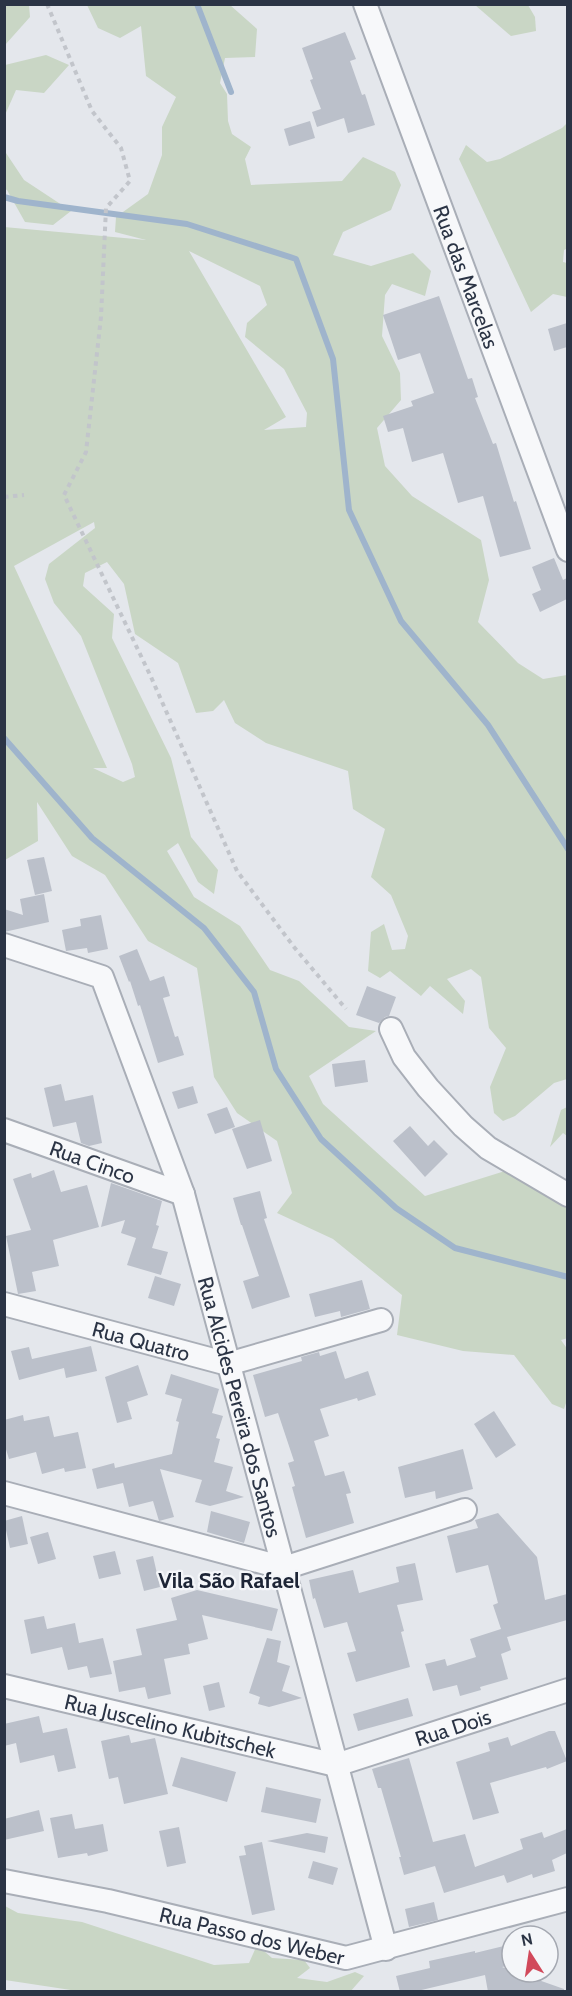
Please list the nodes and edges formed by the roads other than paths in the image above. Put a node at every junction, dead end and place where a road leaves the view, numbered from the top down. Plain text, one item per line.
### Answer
1 (364, 4) edge
2 (567, 549) edge
3 (4, 945) edge
4 (391, 1029) dead end
5 (4, 1130) edge
6 (183, 1194) junction
7 (567, 1195) edge
8 (4, 1304) edge
9 (381, 1320) dead end
10 (228, 1364) junction
11 (4, 1493) edge
12 (465, 1510) dead end
13 (284, 1568) junction
14 (4, 1686) edge
15 (567, 1690) edge
16 (336, 1765) junction
17 (4, 1881) edge
18 (567, 1899) edge
19 (386, 1949) junction

1 - 2 street, Rua das Marcelas
3 - 6 street, Rua Alcides Pereira dos Santos
4 - 7 street
5 - 6 street, Rua Cinco
6 - 10 street, Rua Alcides Pereira dos Santos
8 - 10 street, Rua Quatro
9 - 10 street
10 - 13 street, Rua Alcides Pereira dos Santos
11 - 13 street
12 - 13 street
13 - 16 street, Rua Alcides Pereira dos Santos
14 - 16 street, Rua Juscelino Kubitschek
15 - 16 street, Rua Dois
16 - 19 street, Rua Alcides Pereira dos Santos
17 - 19 street, Rua Passo dos Weber
18 - 19 street, Rua Passo dos Weber

